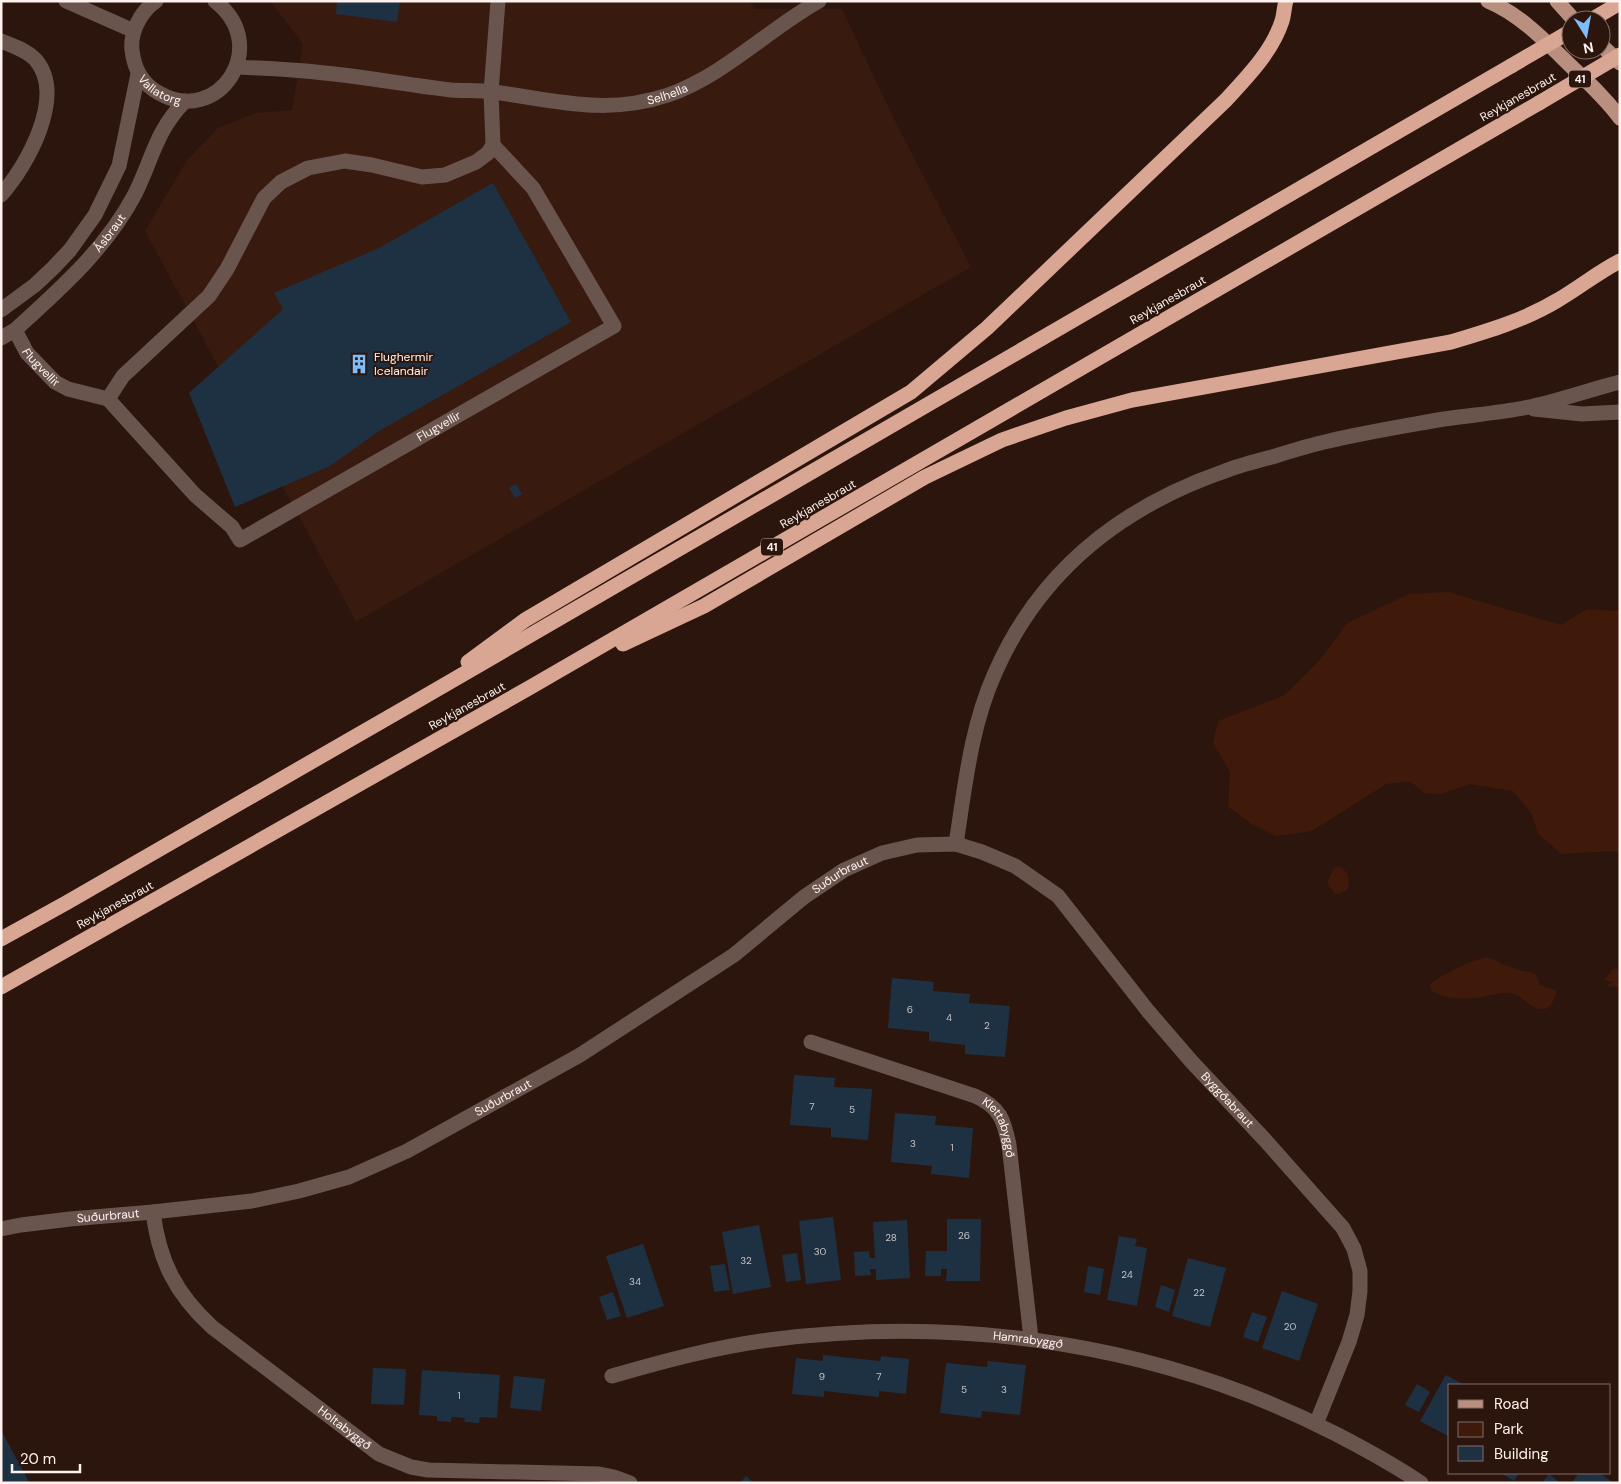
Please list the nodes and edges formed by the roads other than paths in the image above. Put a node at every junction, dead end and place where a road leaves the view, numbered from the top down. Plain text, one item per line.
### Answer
1 (66, 1) edge
2 (156, 1) edge
3 (216, 1) edge
4 (498, 1) edge
5 (819, 1) edge
6 (1286, 1) edge
7 (1488, 1) edge
8 (1620, 3) edge
9 (1608, 10) edge
10 (134, 31) junction
11 (1561, 37) edge
12 (1, 41) edge
13 (1620, 55) edge
14 (237, 66) junction
15 (138, 74) junction
16 (491, 92) junction
17 (185, 101) junction
18 (1620, 118) edge
19 (493, 145) junction
20 (1, 195) edge
21 (1620, 261) edge
22 (1, 310) edge
23 (15, 330) junction
24 (1, 338) edge
25 (1620, 382) edge
26 (108, 399) junction
27 (1526, 408) junction
28 (1620, 412) edge
29 (529, 688) junction
30 (410, 705) junction
31 (956, 844) junction
32 (1, 939) edge
33 (1, 987) edge
34 (811, 1042) dead end
35 (153, 1212) junction
36 (1, 1230) edge
37 (1031, 1338) junction
38 (612, 1376) dead end
39 (1316, 1424) junction
40 (630, 1483) edge
41 (1421, 1483) edge

1 - 10 street
2 - 10 street, Vallatorg
3 - 14 street
4 - 16 street
5 - 16 street, Selhella
6 - 30 highway
7 - 18 main road
8 - 9 highway
10 - 15 street, Vallatorg
11 - 30 highway, Reykjanesbraut, bridge
12 - 20 street
13 - 29 highway, Reykjanesbraut / 41, bridge
14 - 16 street, Selhella
14 - 17 street, Vallatorg
15 - 17 street, Vallatorg
15 - 22 street, Ásbraut
16 - 19 street
17 - 23 street, Ásbraut
19 - 26 street
19 - 26 street, Flugvellir
21 - 29 highway
23 - 24 street, Ásbraut
23 - 26 street, Flugvellir
25 - 27 street
27 - 28 street
27 - 31 street
29 - 33 highway, Reykjanesbraut / 41
30 - 32 highway, Reykjanesbraut
31 - 35 street, Suðurbraut
31 - 39 street, Byggðabraut
34 - 37 street, Klettabyggð
35 - 36 street, Suðurbraut
35 - 40 street, Holtabyggð
37 - 38 street, Hamrabyggð
37 - 39 street, Hamrabyggð
39 - 41 street, Hamrabyggð

